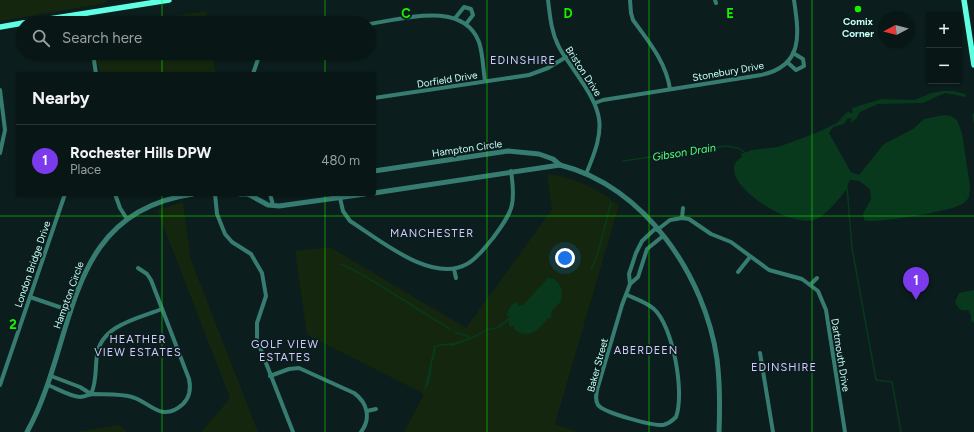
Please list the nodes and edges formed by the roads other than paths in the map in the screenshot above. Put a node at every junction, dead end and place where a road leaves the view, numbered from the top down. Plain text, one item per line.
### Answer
1 (169, 0) edge
2 (548, 0) edge
3 (630, 0) edge
4 (794, 0) edge
5 (964, 0) edge
6 (86, 13) junction
7 (67, 16) edge
8 (87, 16) edge
9 (456, 18) junction
10 (376, 23) edge
11 (16, 24) edge
12 (466, 24) junction
13 (0, 27) edge
14 (793, 54) junction
15 (566, 57) junction
16 (94, 60) edge
17 (258, 60) edge
18 (787, 62) junction
19 (974, 65) edge
20 (96, 72) edge
21 (254, 72) edge
22 (485, 81) junction
23 (670, 89) junction
24 (0, 90) edge
25 (376, 98) edge
26 (596, 103) junction
27 (0, 153) edge
28 (560, 165) junction
29 (376, 171) edge
30 (511, 171) junction
31 (586, 174) junction
32 (376, 193) edge
33 (64, 196) edge
34 (116, 196) edge
35 (185, 196) edge
36 (215, 196) edge
37 (252, 196) edge
38 (270, 196) edge
39 (352, 196) edge
40 (340, 198) junction
41 (273, 206) junction
42 (683, 208) dead end
43 (682, 218) junction
44 (127, 219) junction
45 (657, 229) junction
46 (662, 236) junction
47 (636, 252) junction
48 (644, 256) junction
49 (750, 257) junction
50 (138, 268) dead end
51 (454, 269) junction
52 (738, 272) dead end
53 (456, 278) dead end
54 (817, 278) dead end
55 (630, 284) junction
56 (811, 284) junction
57 (627, 295) junction
58 (30, 298) junction
59 (162, 309) junction
60 (71, 311) junction
61 (760, 353) dead end
62 (51, 376) junction
63 (270, 376) junction
64 (0, 385) edge
65 (48, 385) junction
66 (91, 394) junction
67 (376, 409) dead end
68 (367, 411) junction
69 (27, 432) edge
70 (293, 432) edge
71 (361, 432) edge
72 (719, 432) edge
73 (773, 432) edge
74 (845, 432) edge

1 - 6 main road
2 - 15 street, Briston Drive
3 - 23 street
4 - 14 street, Stonebury Drive
5 - 19 main road
6 - 7 main road
6 - 8 street
9 - 10 street
9 - 12 street
9 - 12 street
11 - 13 main road
12 - 22 street
14 - 18 street, Stonebury Drive
14 - 18 street
15 - 22 street, Dorfield Drive
15 - 26 street, Briston Drive
16 - 20 street
17 - 21 street
18 - 23 street, Stonebury Drive
22 - 25 street, Dorfield Drive
23 - 26 street, Stonebury Drive
24 - 27 street
26 - 31 street, Briston Drive
28 - 29 street, Hampton Circle
28 - 30 street, Hampton Circle
28 - 31 street, Hampton Circle
30 - 32 street, Hampton Circle
30 - 51 street
31 - 45 street, Hampton Circle
33 - 58 street, London Bridge Drive
34 - 44 street
35 - 44 street, Hampton Circle
36 - 63 street
37 - 41 street
38 - 41 street
39 - 40 street
40 - 41 street
40 - 51 street
42 - 43 street
43 - 45 street
43 - 49 street
44 - 60 street, Hampton Circle
45 - 46 street, Hampton Circle
45 - 47 street, Baker Street
46 - 48 street, Baker Street
46 - 72 street, Hampton Circle
47 - 48 street
47 - 55 street, Baker Street
48 - 55 street, Baker Street
49 - 52 street
49 - 56 street
50 - 59 street
51 - 53 street
54 - 56 street
55 - 57 street, Baker Street
56 - 74 street, Dartmouth Drive
57 - 57 street, Baker Street
58 - 60 street
58 - 64 street, London Bridge Drive
59 - 66 street
59 - 66 street
60 - 62 street, Hampton Circle
61 - 73 street
62 - 65 street, Hampton Circle
62 - 66 street
63 - 68 street
63 - 70 street
65 - 66 street
65 - 69 street, Hampton Circle
67 - 68 street
68 - 71 street

